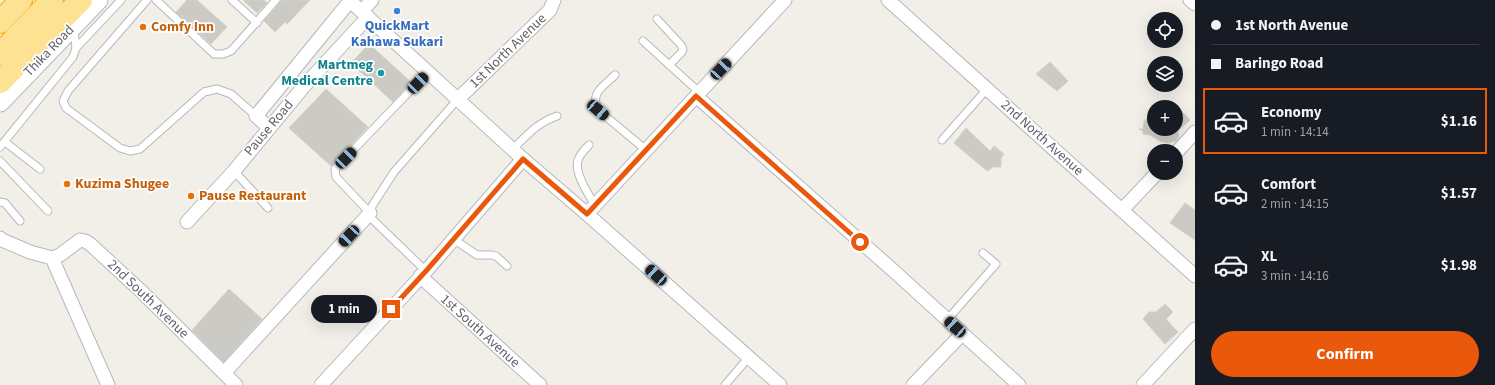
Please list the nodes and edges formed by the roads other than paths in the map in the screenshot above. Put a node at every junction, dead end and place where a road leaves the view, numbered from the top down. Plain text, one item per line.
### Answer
1 (21, 0) edge
2 (52, 0) edge
3 (81, 0) edge
4 (98, 0) edge
5 (121, 0) edge
6 (147, 0) edge
7 (156, 0) edge
8 (232, 0) edge
9 (276, 0) edge
10 (372, 0) edge
11 (554, 0) edge
12 (785, 0) edge
13 (888, 0) edge
14 (1190, 0) edge
15 (350, 1) edge
16 (1195, 4) edge
17 (365, 14) junction
18 (2, 20) edge
19 (657, 20) dead end
20 (257, 23) junction
21 (74, 26) junction
22 (642, 41) dead end
23 (76, 48) junction
24 (0, 54) edge
25 (670, 65) junction
26 (428, 72) junction
27 (615, 75) dead end
28 (0, 82) edge
29 (987, 89) junction
30 (698, 94) junction
31 (458, 99) junction
32 (0, 102) edge
33 (256, 116) junction
34 (557, 116) dead end
35 (269, 128) junction
36 (1195, 132) edge
37 (942, 140) dead end
38 (2, 144) edge
39 (589, 145) dead end
40 (1183, 145) edge
41 (512, 150) junction
42 (646, 150) junction
43 (523, 159) junction
44 (0, 161) edge
45 (40, 169) dead end
46 (234, 171) junction
47 (1150, 180) edge
48 (0, 202) edge
49 (268, 208) dead end
50 (591, 209) junction
51 (1122, 210) junction
52 (48, 212) dead end
53 (370, 213) junction
54 (20, 221) dead end
55 (187, 222) dead end
56 (0, 238) edge
57 (453, 239) junction
58 (983, 253) dead end
59 (52, 258) junction
60 (507, 266) dead end
61 (423, 274) junction
62 (1195, 276) edge
63 (947, 320) junction
64 (1195, 329) edge
65 (962, 334) junction
66 (749, 357) junction
67 (229, 380) edge
68 (108, 385) edge
69 (321, 385) edge
70 (540, 385) edge
71 (725, 385) edge
72 (780, 385) edge
73 (913, 385) edge
74 (1019, 385) edge
75 (1143, 385) edge

1 - 18 highway
2 - 24 highway
3 - 28 highway
4 - 21 main road, Thika Road
5 - 23 lane
6 - 33 lane
7 - 20 lane
8 - 20 lane
9 - 20 lane
10 - 17 street, Pause Road
11 - 31 street, 1st North Avenue
12 - 30 street
13 - 29 street, 2nd North Avenue
14 - 16 street
15 - 17 street
15 - 33 street
17 - 26 street
17 - 35 street, Pause Road
19 - 25 lane
21 - 23 lane
21 - 32 main road, Thika Road
22 - 25 lane
23 - 38 lane
25 - 30 lane
26 - 31 street
26 - 53 lane
27 - 42 lane
29 - 37 lane
29 - 51 street, 2nd North Avenue
30 - 42 street
30 - 63 street
31 - 41 street
31 - 53 lane
33 - 35 street
34 - 41 lane
35 - 46 street, Pause Road
36 - 40 street
38 - 45 lane
39 - 50 lane
41 - 43 street
42 - 50 street
43 - 50 street
43 - 57 street
44 - 52 lane
46 - 49 lane
46 - 55 street, Pause Road
47 - 51 street
48 - 54 lane
50 - 66 street
51 - 62 street, 2nd North Avenue
53 - 61 lane
53 - 67 street
56 - 59 street
57 - 60 lane
57 - 61 street
58 - 63 lane
59 - 67 street, 2nd South Avenue
59 - 68 street
61 - 69 street
61 - 70 street, 1st South Avenue
63 - 65 street
64 - 75 street
65 - 73 street
65 - 74 street
66 - 71 lane
66 - 72 street

